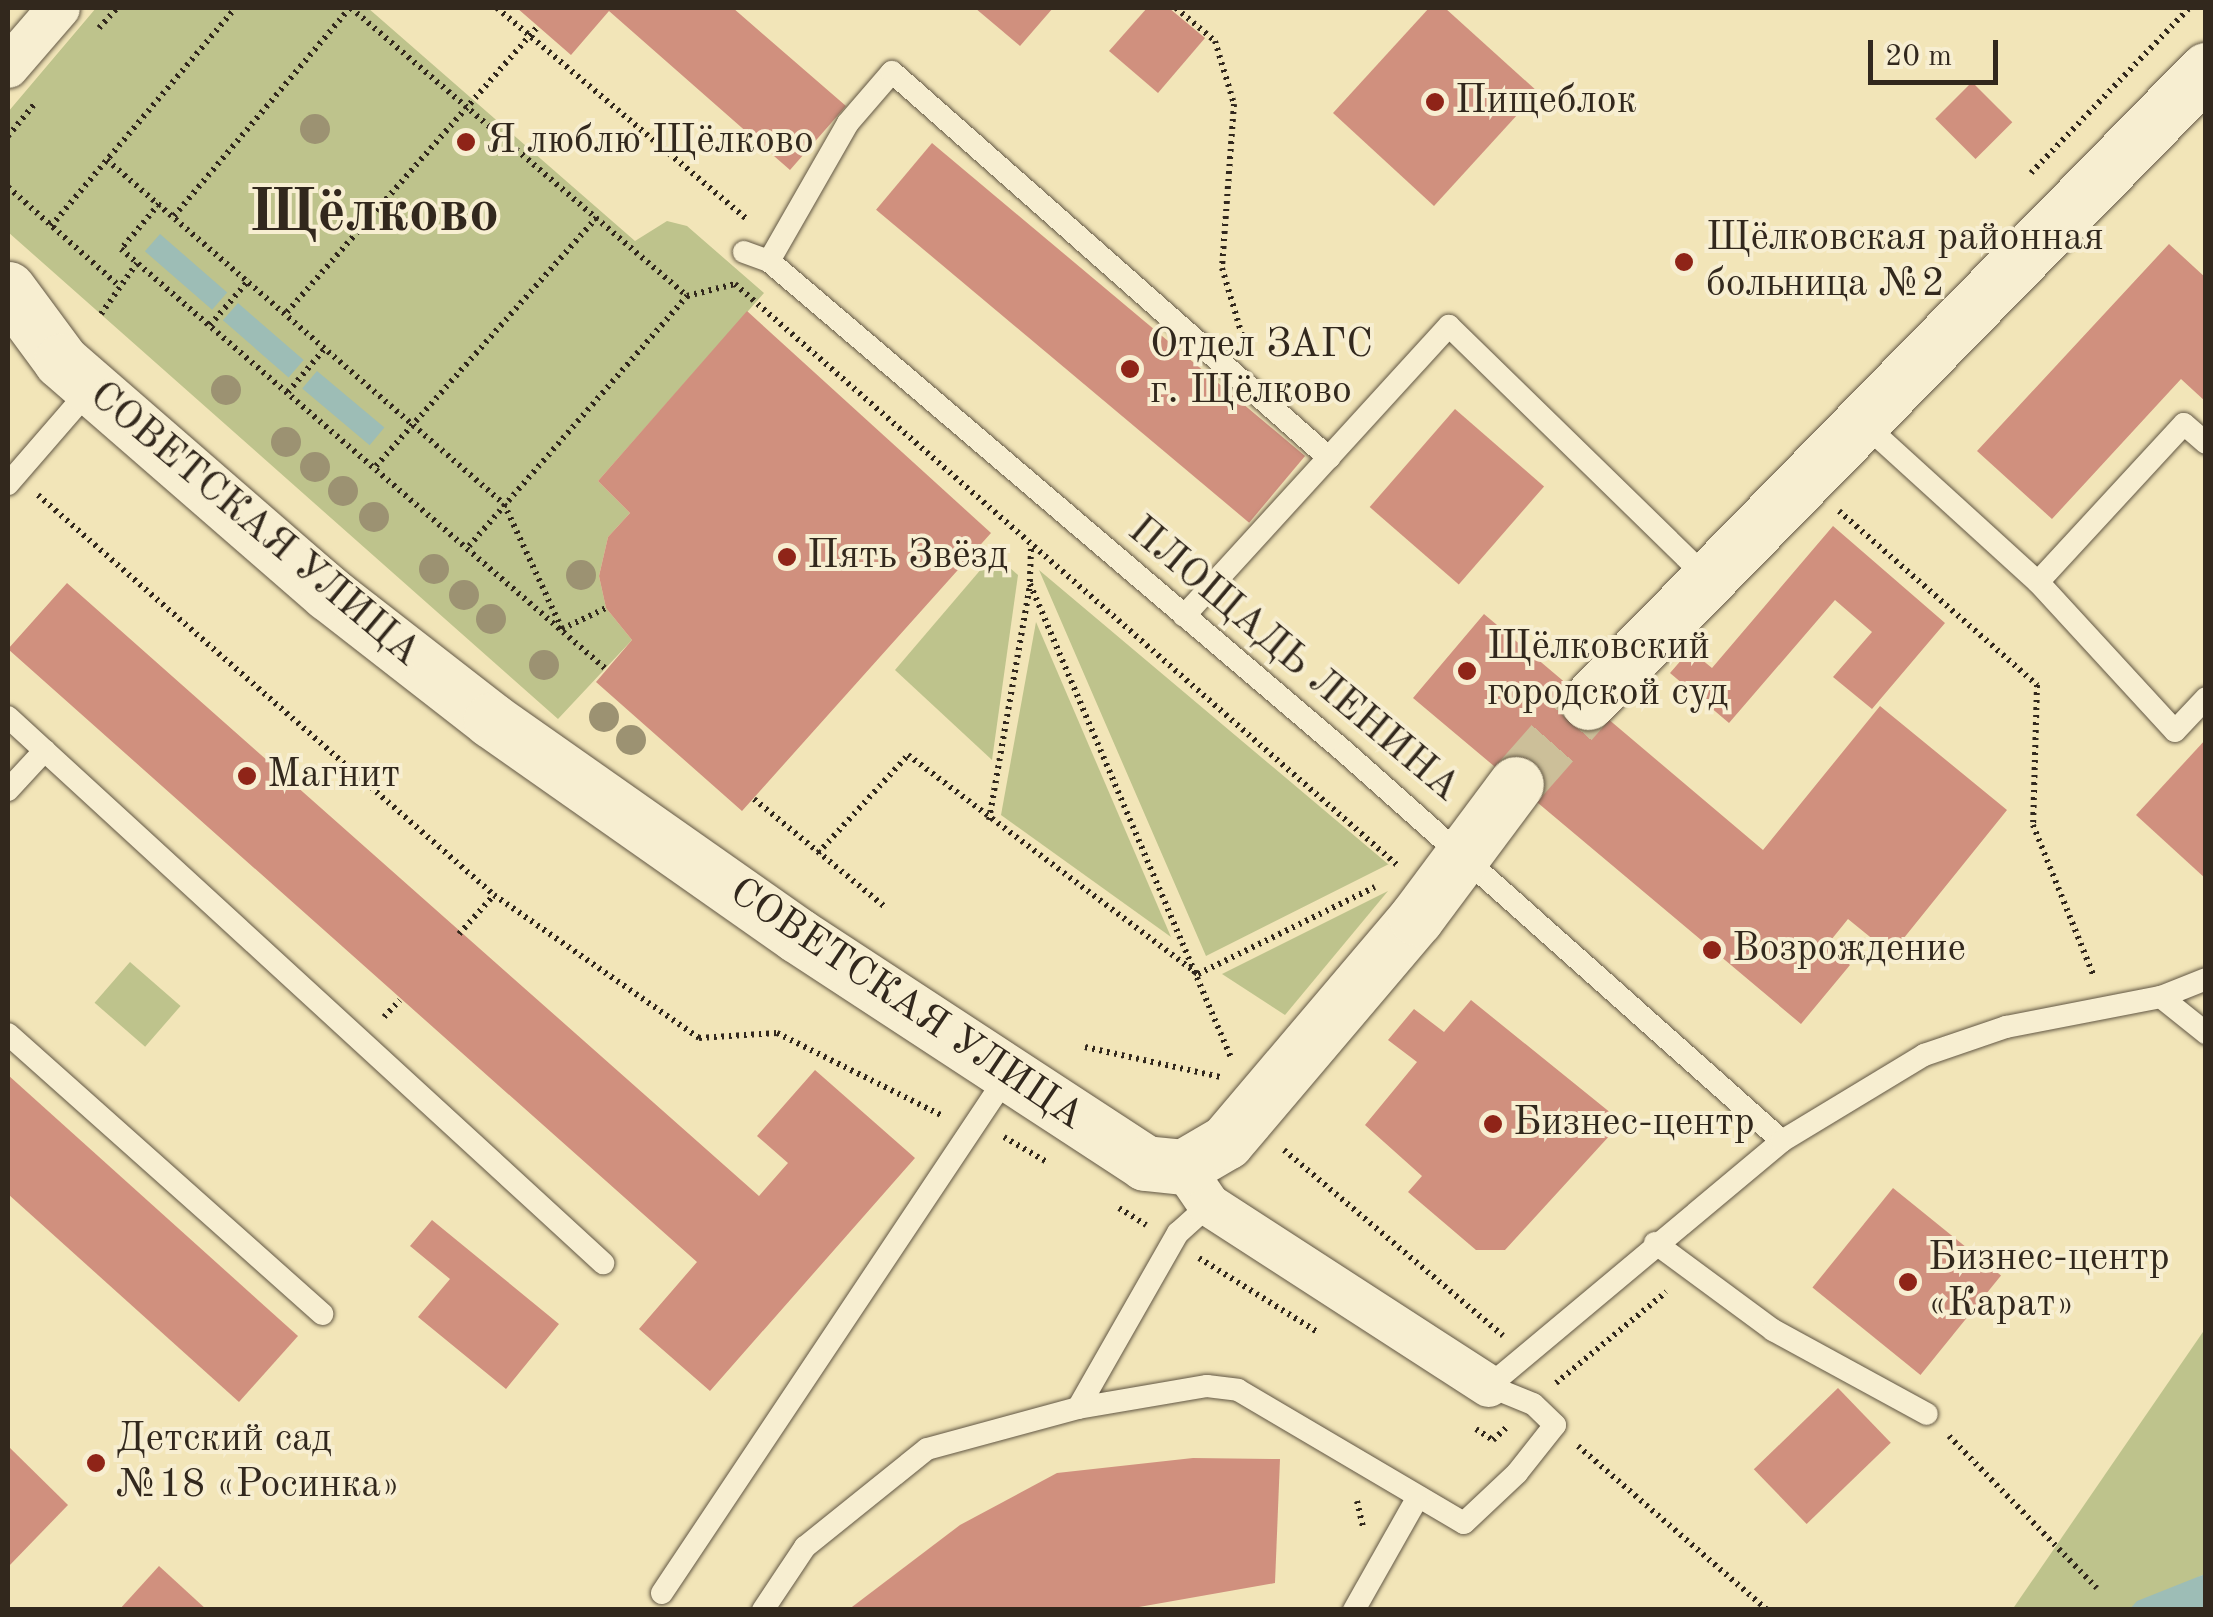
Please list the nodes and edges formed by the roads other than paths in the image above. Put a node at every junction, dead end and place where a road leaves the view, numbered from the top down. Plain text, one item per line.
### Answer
1 (59, 8) edge
2 (8, 67) edge
3 (2206, 70) edge
4 (744, 252) dead end
5 (769, 261) junction
6 (8, 289) edge
7 (8, 352) edge
8 (76, 374) junction
9 (1859, 420) junction
10 (2206, 443) edge
11 (1329, 458) junction
12 (11, 479) edge
13 (1707, 578) junction
14 (2038, 582) junction
15 (1184, 616) junction
16 (2206, 698) edge
17 (1588, 702) tunnel mouth
18 (8, 717) edge
19 (45, 750) junction
20 (1516, 784) tunnel mouth
21 (8, 790) edge
22 (1454, 846) junction
23 (2206, 980) edge
24 (2161, 997) junction
25 (2206, 1033) edge
26 (8, 1034) edge
27 (1007, 1076) junction
28 (1782, 1141) junction
29 (1196, 1186) junction
30 (1655, 1242) junction
31 (603, 1263) dead end
32 (322, 1314) dead end
33 (1489, 1386) junction
34 (1078, 1408) junction
35 (1927, 1414) road end
36 (1418, 1497) junction
37 (662, 1593) dead end
38 (762, 1610) edge
39 (1354, 1610) edge

1 - 2 street
3 - 9 street
4 - 5 lane, ПЛОЩАДЬ ЛЕНИНА
5 - 11 lane
5 - 15 lane, ПЛОЩАДЬ ЛЕНИНА
6 - 8 street, СОВЕТСКАЯ УЛИЦА
7 - 8 street
8 - 12 lane
8 - 27 street, СОВЕТСКАЯ УЛИЦА
9 - 13 street
9 - 14 lane
10 - 14 lane
11 - 13 lane
11 - 15 lane
13 - 17 street
14 - 16 lane
15 - 22 lane, ПЛОЩАДЬ ЛЕНИНА
18 - 19 lane
19 - 21 lane
19 - 31 lane
20 - 22 street
22 - 28 lane, ПЛОЩАДЬ ЛЕНИНА
22 - 29 street
23 - 24 lane
24 - 25 lane
24 - 28 lane
26 - 32 lane
27 - 29 street, СОВЕТСКАЯ УЛИЦА
27 - 37 lane
28 - 30 lane
29 - 33 street, СОВЕТСКАЯ УЛИЦА
29 - 34 lane
30 - 33 lane
30 - 35 lane
33 - 36 lane, СОВЕТСКАЯ УЛИЦА
34 - 36 lane
34 - 38 lane
36 - 39 lane

